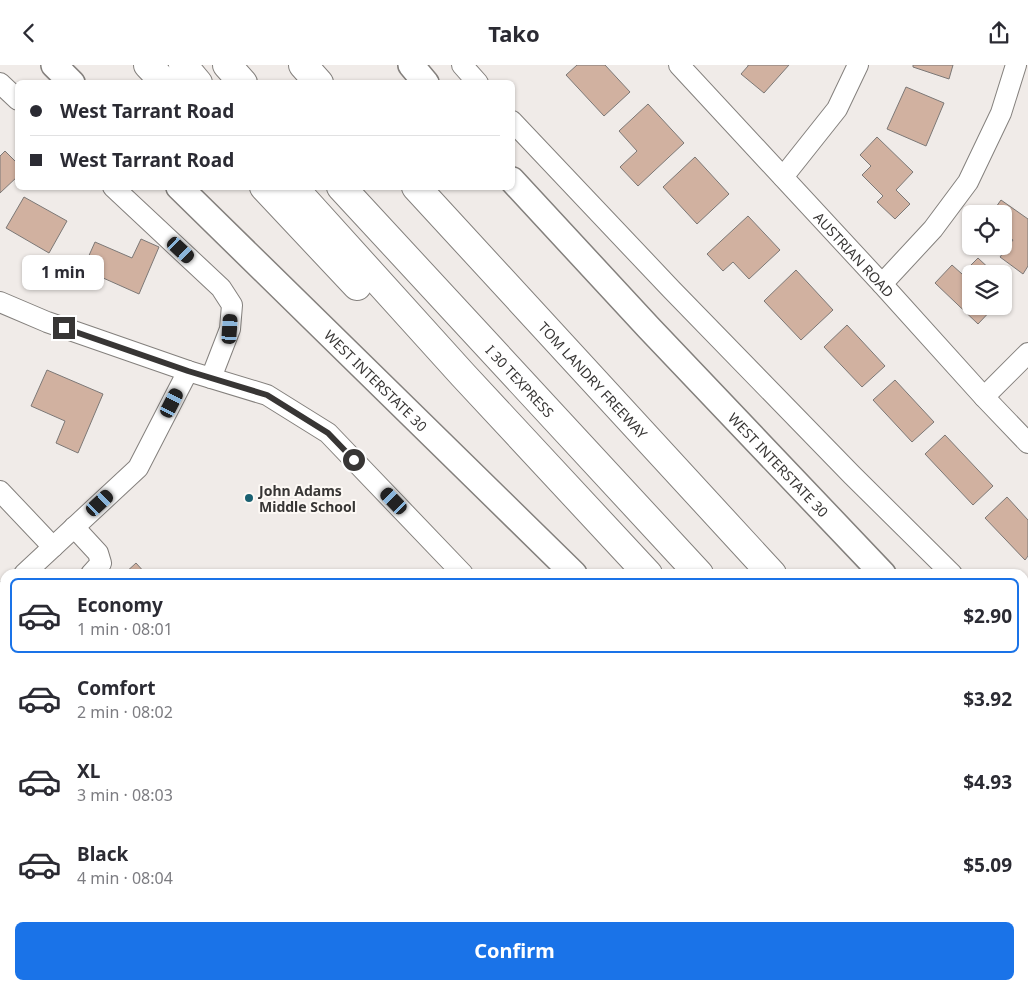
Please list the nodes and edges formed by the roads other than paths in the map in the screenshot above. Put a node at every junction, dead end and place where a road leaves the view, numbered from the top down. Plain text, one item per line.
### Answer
1 (54, 65) edge
2 (148, 65) edge
3 (182, 65) edge
4 (227, 65) edge
5 (303, 65) edge
6 (411, 65) edge
7 (462, 65) edge
8 (679, 65) edge
9 (858, 65) edge
10 (1016, 65) edge
11 (69, 80) edge
12 (162, 80) edge
13 (195, 80) edge
14 (241, 80) edge
15 (316, 80) edge
16 (424, 80) edge
17 (475, 80) edge
18 (0, 83) edge
19 (15, 97) edge
20 (515, 124) edge
21 (783, 177) junction
22 (515, 183) edge
23 (116, 190) edge
24 (183, 190) edge
25 (267, 190) edge
26 (296, 190) edge
27 (344, 190) edge
28 (419, 190) edge
29 (882, 283) junction
30 (0, 302) edge
31 (1028, 353) edge
32 (188, 371) junction
33 (463, 375) junction
34 (211, 378) junction
35 (984, 397) junction
36 (1028, 443) edge
37 (0, 491) edge
38 (74, 527) junction
39 (53, 547) junction
40 (29, 569) edge
41 (96, 569) edge
42 (458, 569) edge
43 (569, 569) edge
44 (643, 569) edge
45 (694, 569) edge
46 (767, 569) edge
47 (878, 569) edge
48 (947, 569) edge

1 - 11 main road
2 - 12 highway
3 - 13 highway
4 - 14 highway
5 - 15 highway
6 - 16 main road
7 - 17 street
8 - 21 street, AUSTRIAN ROAD
9 - 21 street
10 - 29 street
18 - 19 street
20 - 48 street
21 - 29 street, AUSTRIAN ROAD
22 - 47 main road, WEST INTERSTATE 30
23 - 34 street
24 - 43 main road, WEST INTERSTATE 30
25 - 33 highway
26 - 33 highway
27 - 45 highway, I 30 TEXPRESS
28 - 46 highway, TOM LANDRY FREEWAY
29 - 35 street, AUSTRIAN ROAD
30 - 32 street
31 - 35 street
32 - 34 street
32 - 38 street
33 - 44 highway
34 - 42 street
35 - 36 street, AUSTRIAN ROAD
37 - 39 street
38 - 39 street
38 - 41 street
39 - 40 street

